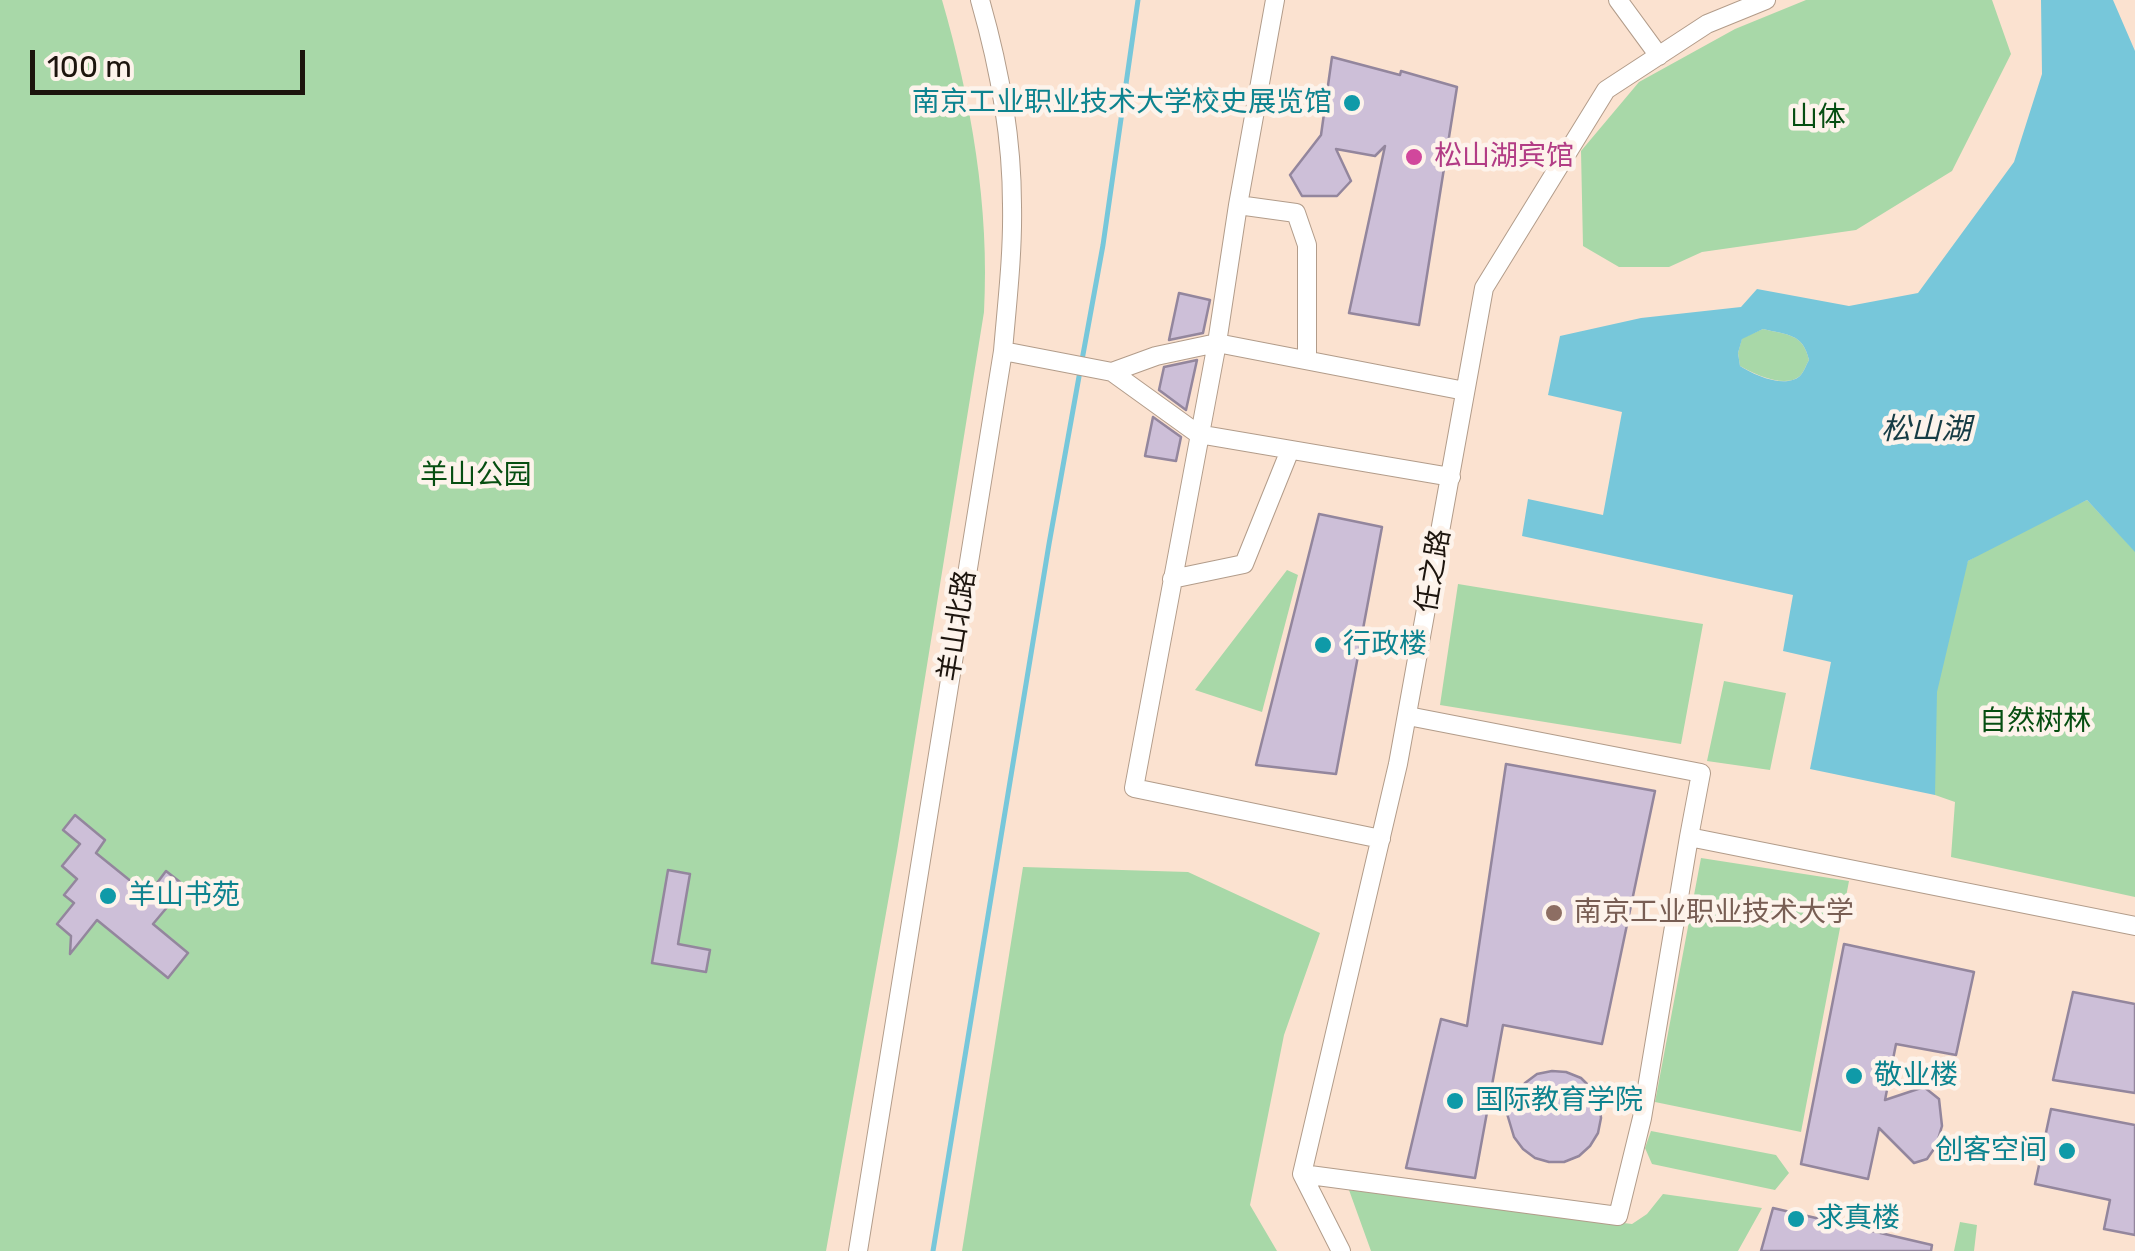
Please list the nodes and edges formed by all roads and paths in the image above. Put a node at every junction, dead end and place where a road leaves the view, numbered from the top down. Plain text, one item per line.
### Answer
1 (980, 0) edge
2 (1276, 0) edge
3 (1618, 0) edge
4 (1766, 0) edge
5 (1659, 56) junction
6 (1238, 205) junction
7 (1217, 343) junction
8 (1003, 351) junction
9 (1308, 360) junction
10 (1112, 372) junction
11 (1466, 392) junction
12 (1198, 434) junction
13 (1290, 450) junction
14 (1450, 477) junction
15 (1172, 579) junction
16 (1408, 716) junction
17 (1689, 837) junction
18 (1381, 840) junction
19 (2135, 926) edge
20 (1302, 1174) junction
21 (858, 1251) edge
22 (1341, 1251) edge

1 - 8 street, 羊山北路
2 - 6 street
3 - 5 street
4 - 5 street, 任之路
5 - 11 street, 任之路
6 - 7 street
6 - 9 street
7 - 9 street
7 - 10 street
7 - 12 street
8 - 10 street
8 - 21 street, 羊山北路
9 - 11 street
10 - 12 street
11 - 14 street, 任之路
12 - 13 street
12 - 15 street
13 - 14 street
13 - 15 street
14 - 16 street, 任之路
15 - 18 street
16 - 17 street
16 - 18 street, 任之路
17 - 19 street
17 - 20 street
18 - 20 street, 任之路
20 - 22 street

